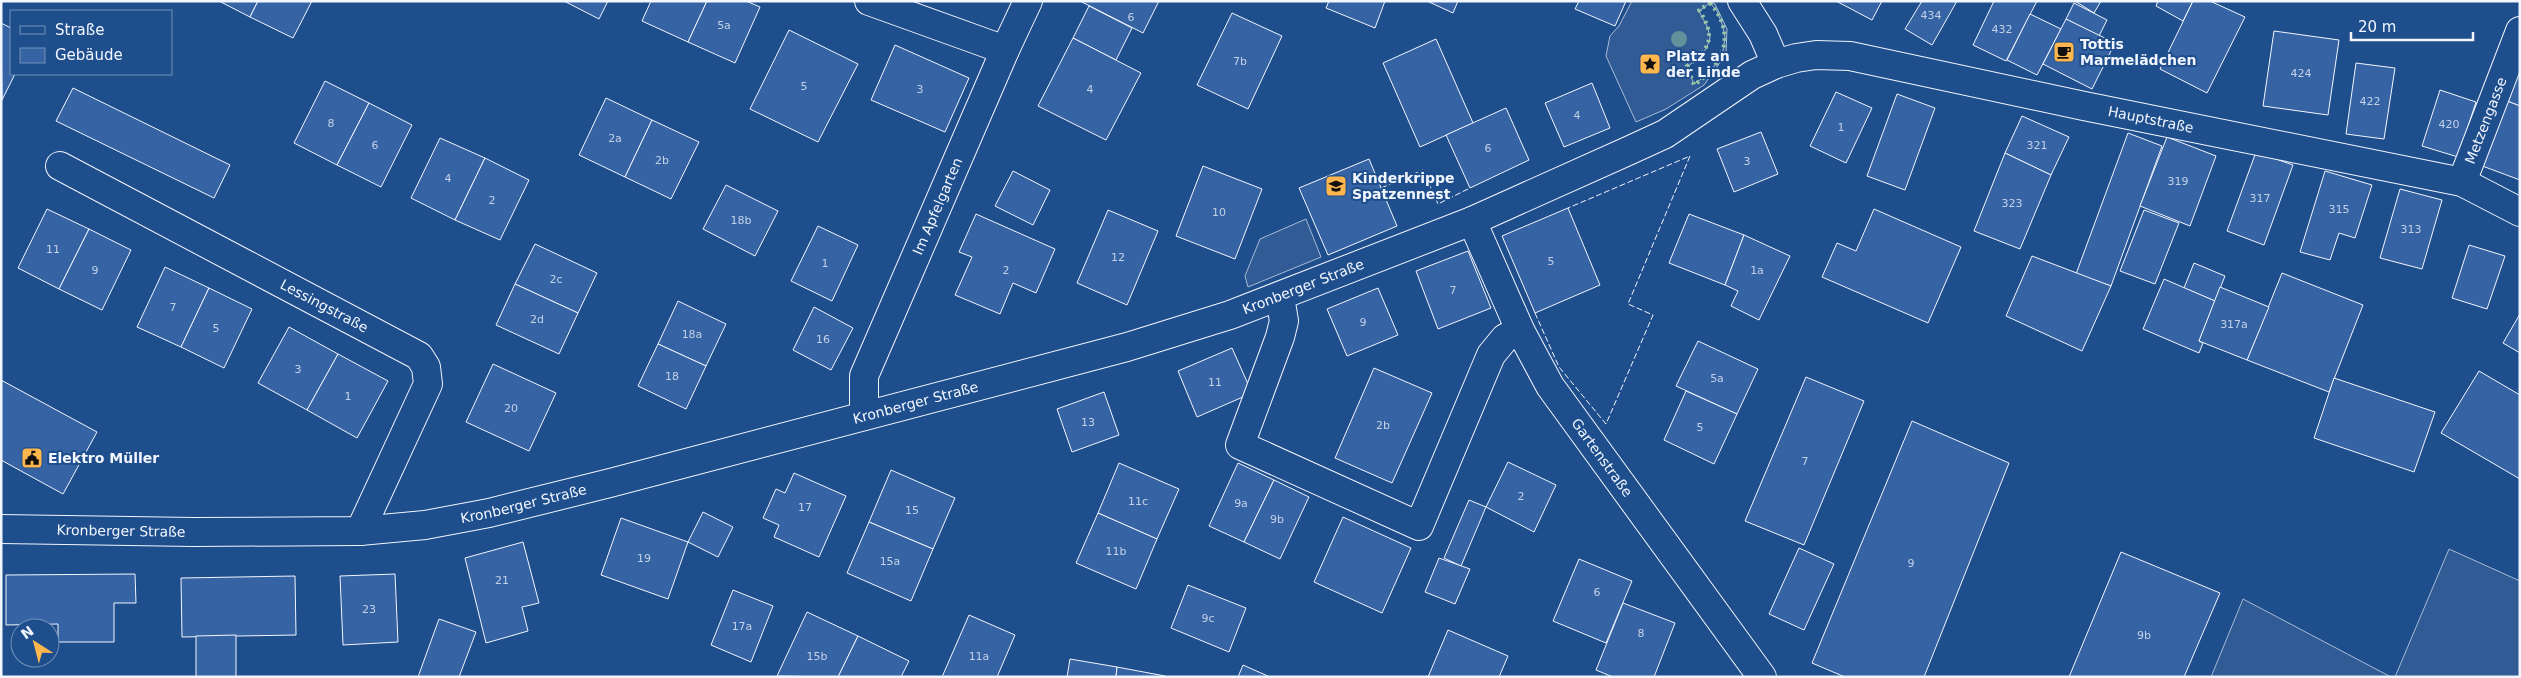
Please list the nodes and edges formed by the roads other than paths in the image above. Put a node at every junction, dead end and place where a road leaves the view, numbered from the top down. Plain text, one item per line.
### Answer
1 (869, 1) edge
2 (1028, 1) edge
3 (1742, 1) edge
4 (2520, 31) edge
5 (1005, 50) junction
6 (1776, 64) junction
7 (60, 166) dead end
8 (2462, 182) junction
9 (2520, 212) edge
10 (1472, 221) junction
11 (1280, 297) junction
12 (1520, 330) junction
13 (864, 416) junction
14 (1, 529) edge
15 (360, 531) junction
16 (1762, 677) edge

1 - 5 street
2 - 5 street, Im Apfelgarten
3 - 6 street
4 - 8 street, Metzengasse
5 - 13 street, Im Apfelgarten
6 - 8 street, Hauptstraße
6 - 10 street, Kronberger Straße
7 - 15 street, Lessingstraße
8 - 9 street, Hauptstraße
10 - 11 street, Kronberger Straße
10 - 12 street, Gartenstraße
11 - 12 street
11 - 13 street, Kronberger Straße
12 - 16 street, Gartenstraße
13 - 15 street, Kronberger Straße
14 - 15 street, Kronberger Straße

